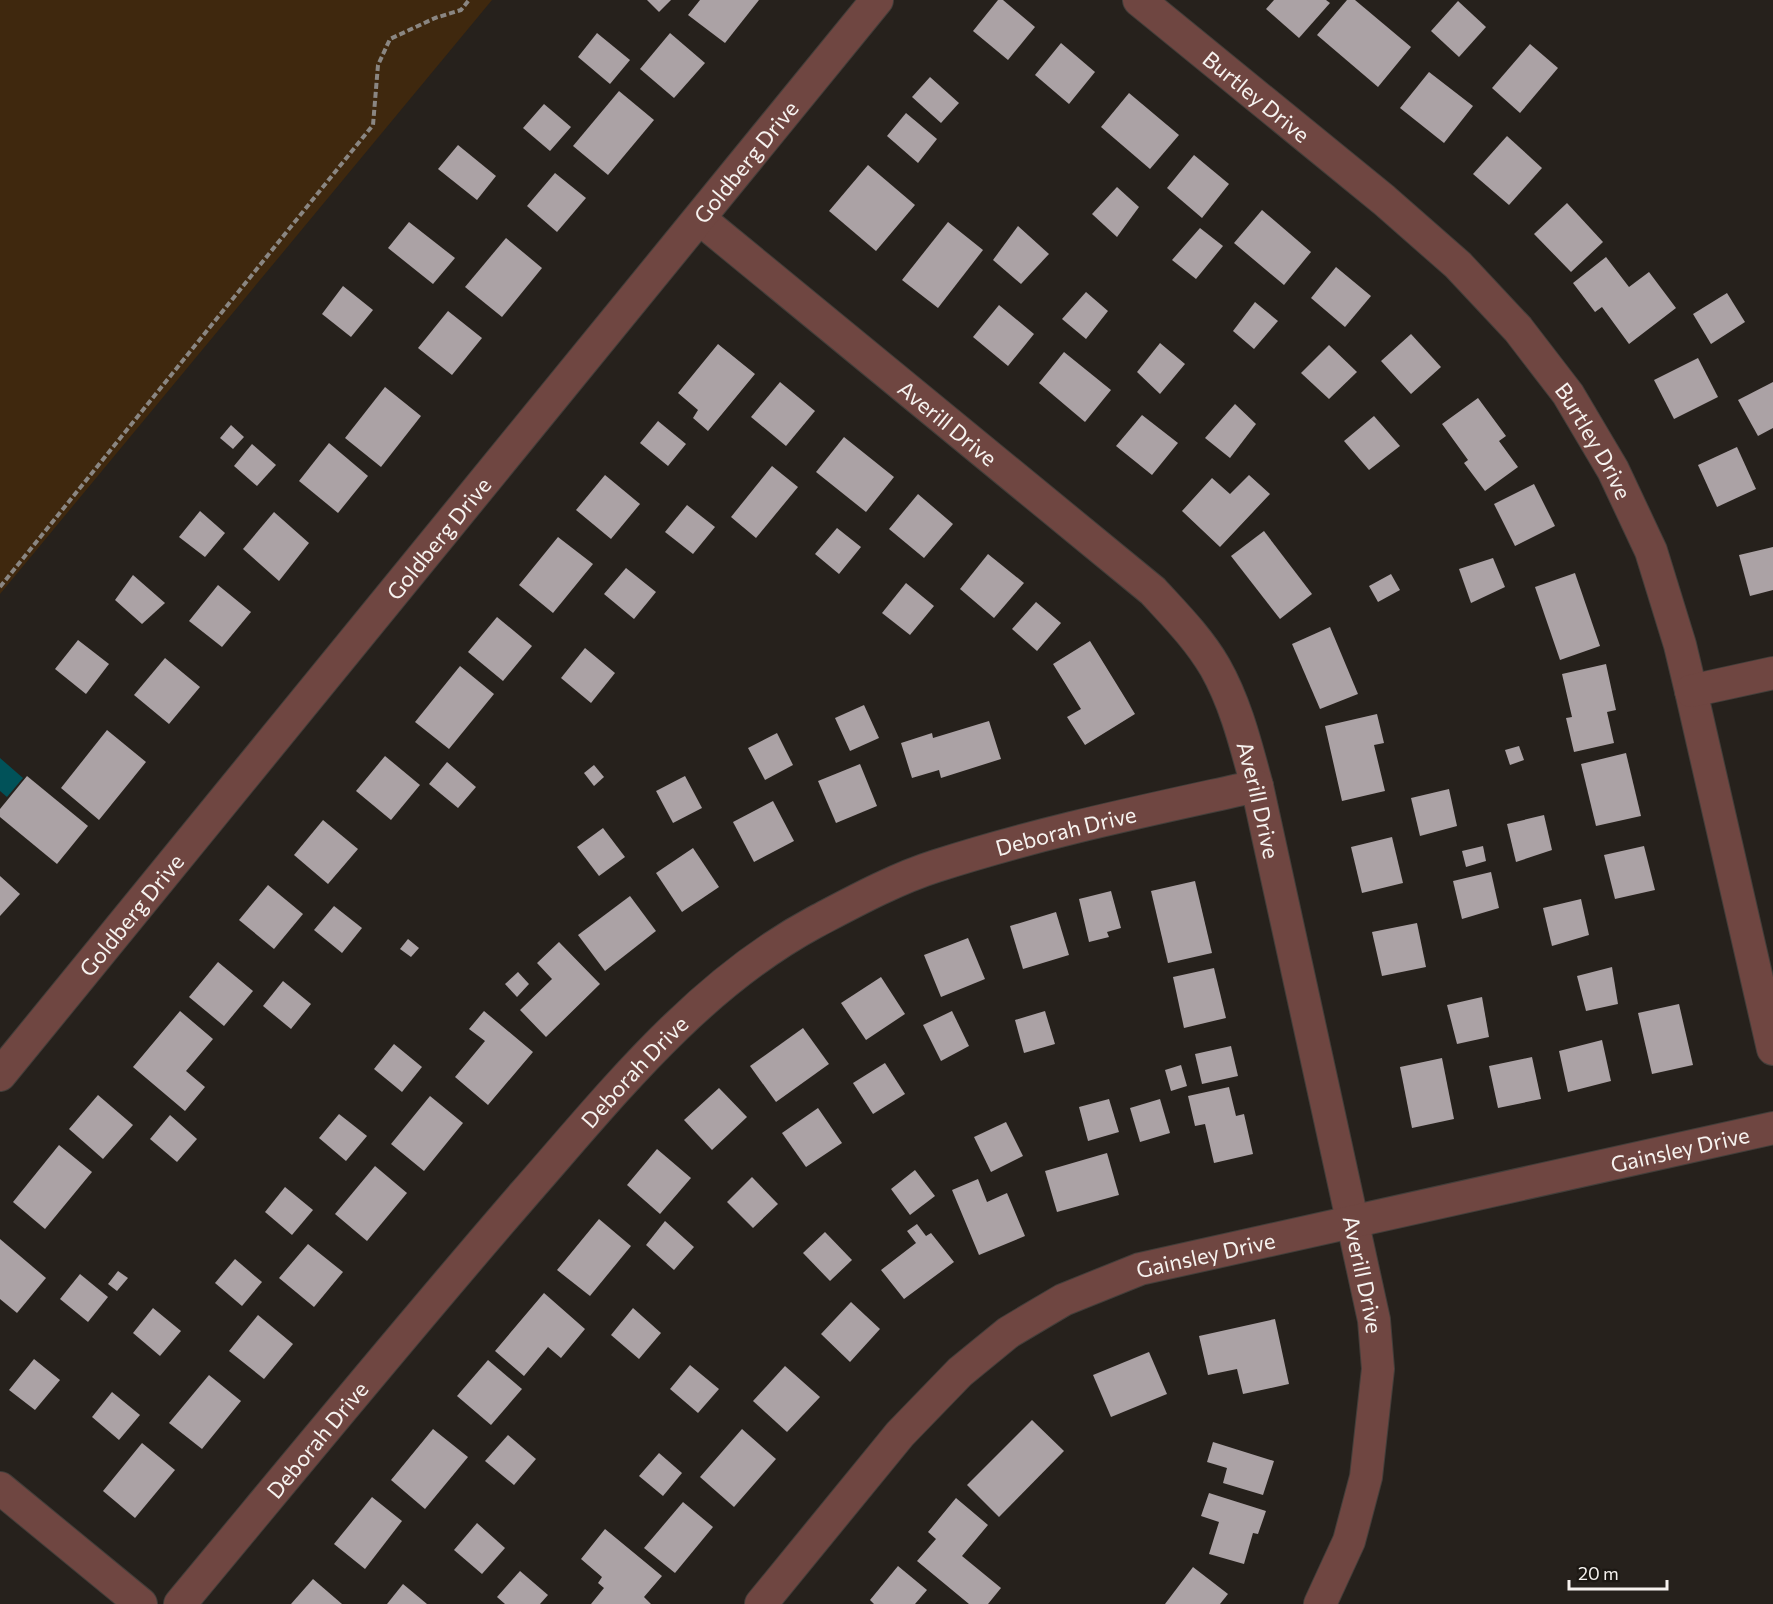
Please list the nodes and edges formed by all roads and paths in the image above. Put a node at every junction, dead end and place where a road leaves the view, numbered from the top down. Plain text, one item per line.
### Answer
1 (469, 0) edge
2 (877, 0) edge
3 (1139, 0) edge
4 (700, 219) junction
5 (0, 587) edge
6 (1773, 673) edge
7 (1691, 691) junction
8 (1257, 786) junction
9 (1773, 1049) edge
10 (0, 1075) edge
11 (1773, 1128) edge
12 (1353, 1221) junction
13 (0, 1488) edge
14 (141, 1604) edge
15 (180, 1604) edge
16 (761, 1604) edge
17 (1320, 1604) edge

1 - 5 path
2 - 4 street, Goldberg Drive
3 - 7 street, Burtley Drive
4 - 8 street, Averill Drive
4 - 10 street, Goldberg Drive
6 - 7 street
7 - 9 street, Burtley Drive
8 - 12 street, Averill Drive
8 - 15 street, Deborah Drive
11 - 12 street, Gainsley Drive
12 - 16 street, Gainsley Drive
12 - 17 street, Averill Drive
13 - 14 street

